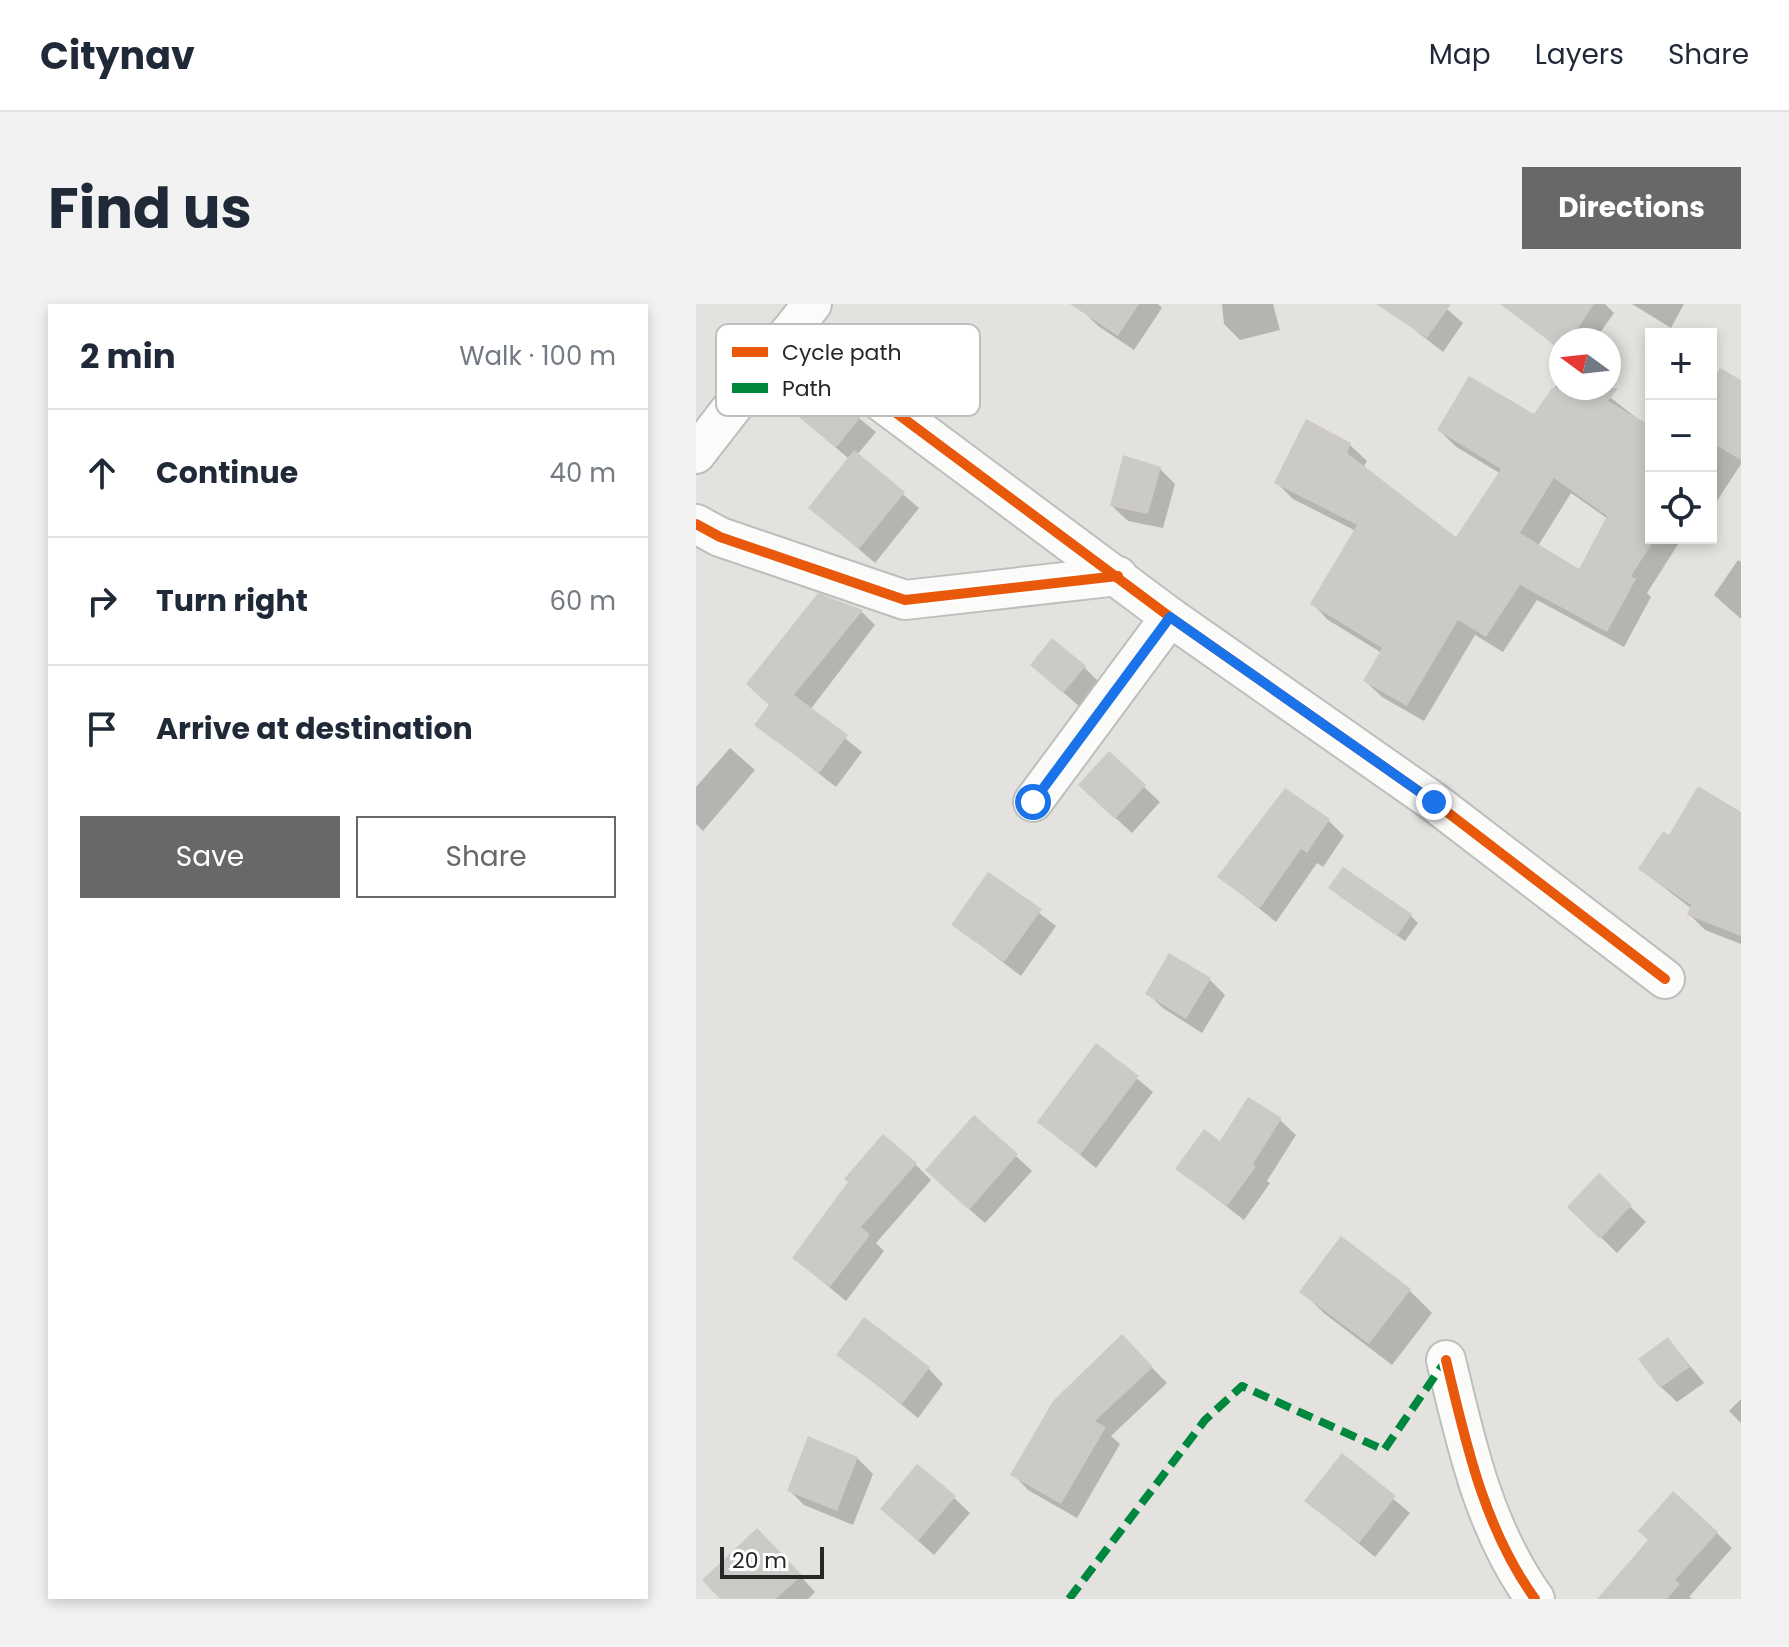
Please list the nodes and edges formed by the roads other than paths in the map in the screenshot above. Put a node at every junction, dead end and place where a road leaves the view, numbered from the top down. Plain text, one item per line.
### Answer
1 (725, 416) edge
2 (921, 416) edge
3 (696, 454) edge
4 (696, 524) edge
5 (1118, 576) junction
6 (1170, 617) junction
7 (1033, 802) dead end
8 (1665, 979) dead end
9 (1446, 1360) dead end
10 (1535, 1599) edge

1 - 3 street
2 - 5 street
4 - 5 street
5 - 6 street
6 - 7 street
6 - 8 street
9 - 10 street

